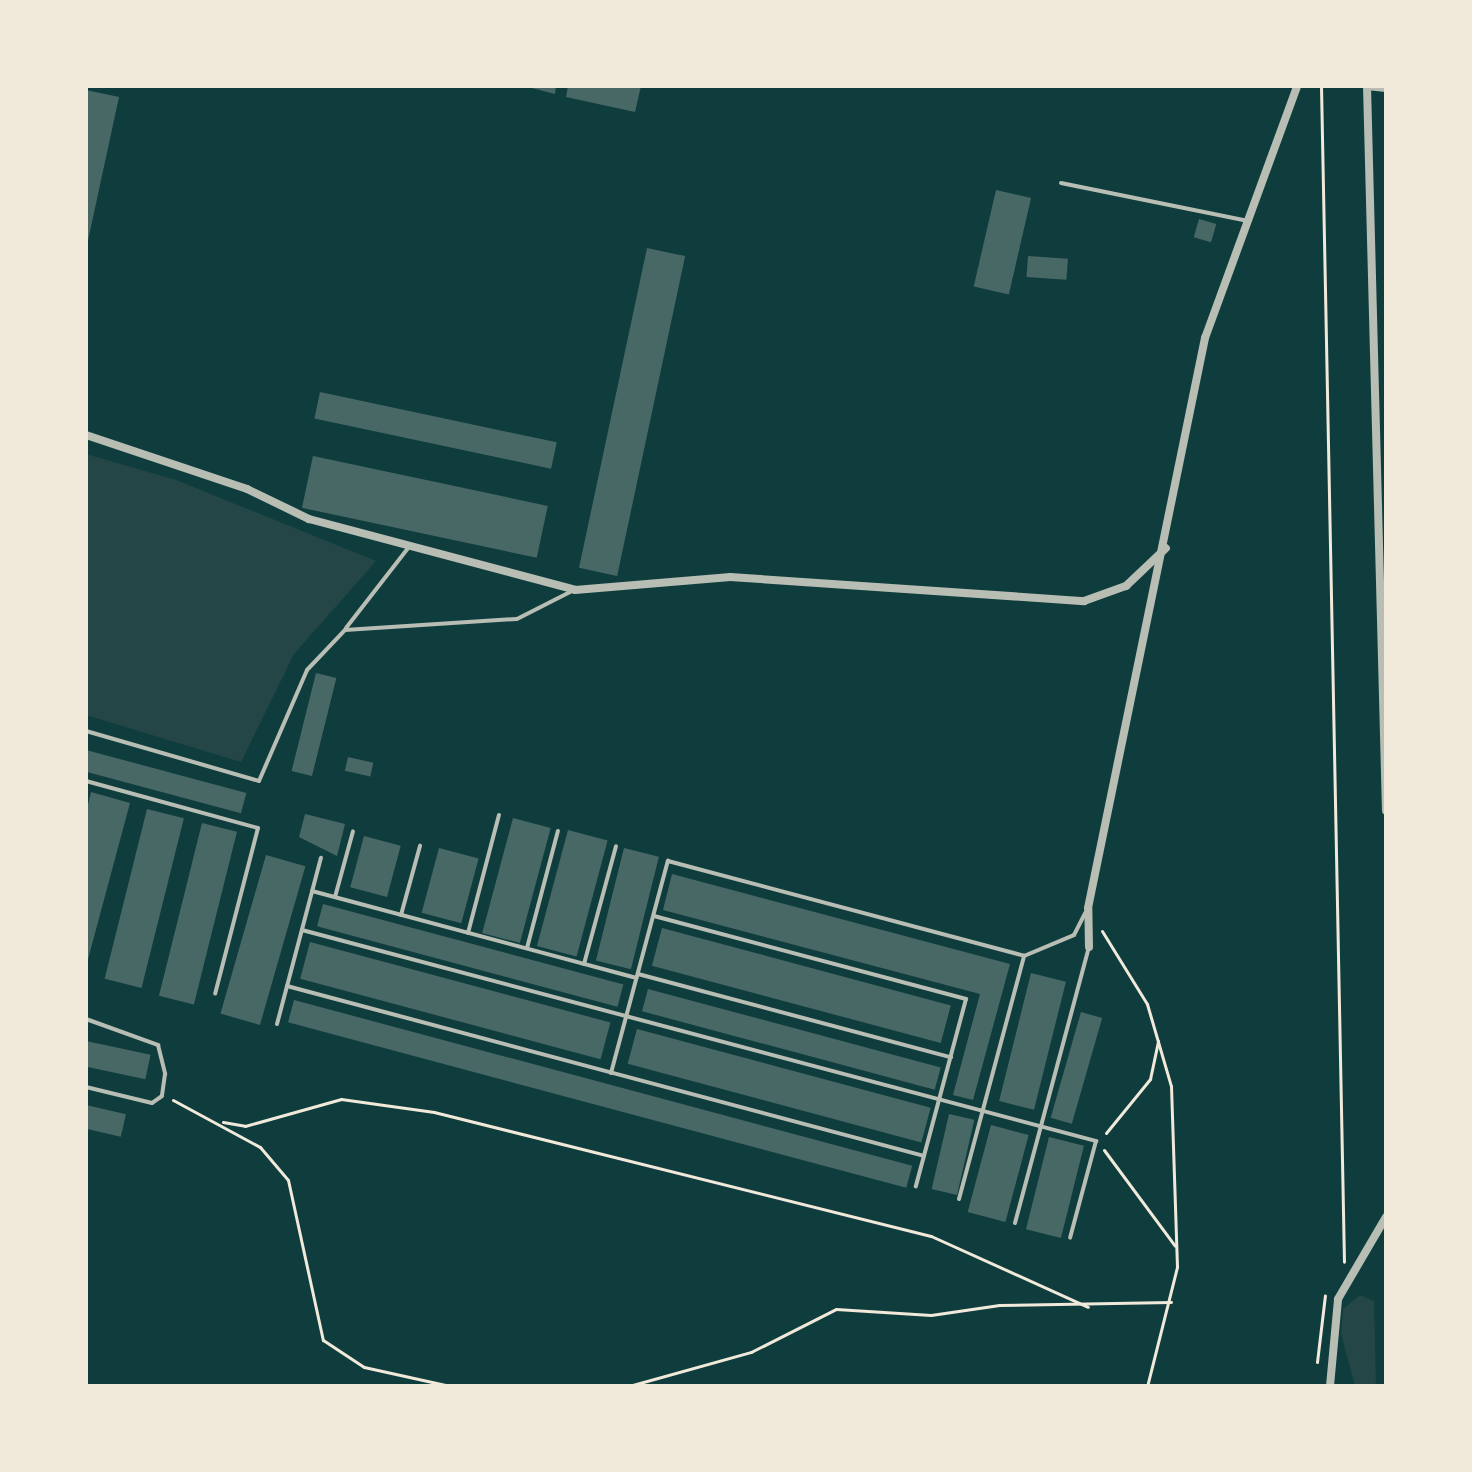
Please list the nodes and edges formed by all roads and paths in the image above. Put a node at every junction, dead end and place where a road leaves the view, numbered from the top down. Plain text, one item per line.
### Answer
1 (1297, 86) edge
2 (1321, 86) edge
3 (1367, 86) edge
4 (1386, 88) edge
5 (1061, 183) dead end
6 (1248, 221) junction
7 (86, 435) edge
8 (408, 548) junction
9 (1166, 548) junction
10 (575, 590) junction
11 (345, 630) junction
12 (86, 731) edge
13 (86, 781) edge
14 (1386, 811) edge
15 (499, 815) dead end
16 (353, 831) dead end
17 (558, 831) dead end
18 (420, 846) dead end
19 (616, 846) dead end
20 (321, 858) dead end
21 (312, 891) junction
22 (335, 897) junction
23 (1088, 908) junction
24 (401, 915) junction
25 (654, 916) junction
26 (302, 930) junction
27 (468, 933) junction
28 (1089, 947) joint
29 (527, 948) junction
30 (1024, 956) junction
31 (584, 964) junction
32 (638, 976) junction
33 (287, 986) junction
34 (215, 994) dead end
35 (1151, 1016) junction
36 (627, 1017) junction
37 (86, 1019) edge
38 (277, 1024) dead end
39 (951, 1057) junction
40 (611, 1073) junction
41 (86, 1087) edge
42 (162, 1096) junction
43 (939, 1100) junction
44 (982, 1111) junction
45 (223, 1122) junction
46 (1041, 1127) junction
47 (1096, 1141) junction
48 (924, 1156) junction
49 (916, 1186) dead end
50 (959, 1199) dead end
51 (1386, 1217) edge
52 (1015, 1223) dead end
53 (1070, 1238) dead end
54 (1177, 1249) junction
55 (1344, 1268) dead end
56 (1329, 1288) dead end
57 (1171, 1302) junction
58 (1088, 1307) junction
59 (1317, 1372) dead end
60 (450, 1386) edge
61 (629, 1386) edge
62 (1147, 1386) edge
63 (1330, 1386) edge

1 - 6 street
2 - 55 path
3 - 4 street
3 - 14 street
5 - 6 lane
6 - 9 street
7 - 8 street
8 - 10 street
8 - 11 lane
9 - 10 street
9 - 23 street
10 - 11 lane
11 - 12 lane
13 - 34 lane
15 - 27 lane
16 - 22 lane
17 - 29 lane
18 - 24 lane
19 - 31 lane
20 - 21 lane
21 - 22 lane
21 - 26 lane
22 - 24 lane
23 - 28 street
23 - 30 lane
23 - 35 path
24 - 27 lane
25 - 30 lane
25 - 32 lane
25 - 39 lane
26 - 33 lane
26 - 36 lane
27 - 29 lane
28 - 46 lane
29 - 31 lane
30 - 44 lane
31 - 32 lane
32 - 36 lane
32 - 39 lane
33 - 38 lane
33 - 40 lane
35 - 47 path
35 - 54 path
36 - 40 lane
36 - 43 lane
37 - 42 lane
39 - 43 lane
40 - 48 lane
41 - 42 lane
42 - 45 path
43 - 44 lane
43 - 48 lane
44 - 46 lane
44 - 50 lane
45 - 58 path
45 - 60 path
46 - 47 lane
46 - 52 lane
47 - 53 lane
47 - 54 path
48 - 49 lane
51 - 63 street
54 - 57 path
56 - 59 path
57 - 58 path
57 - 62 path
58 - 61 path

